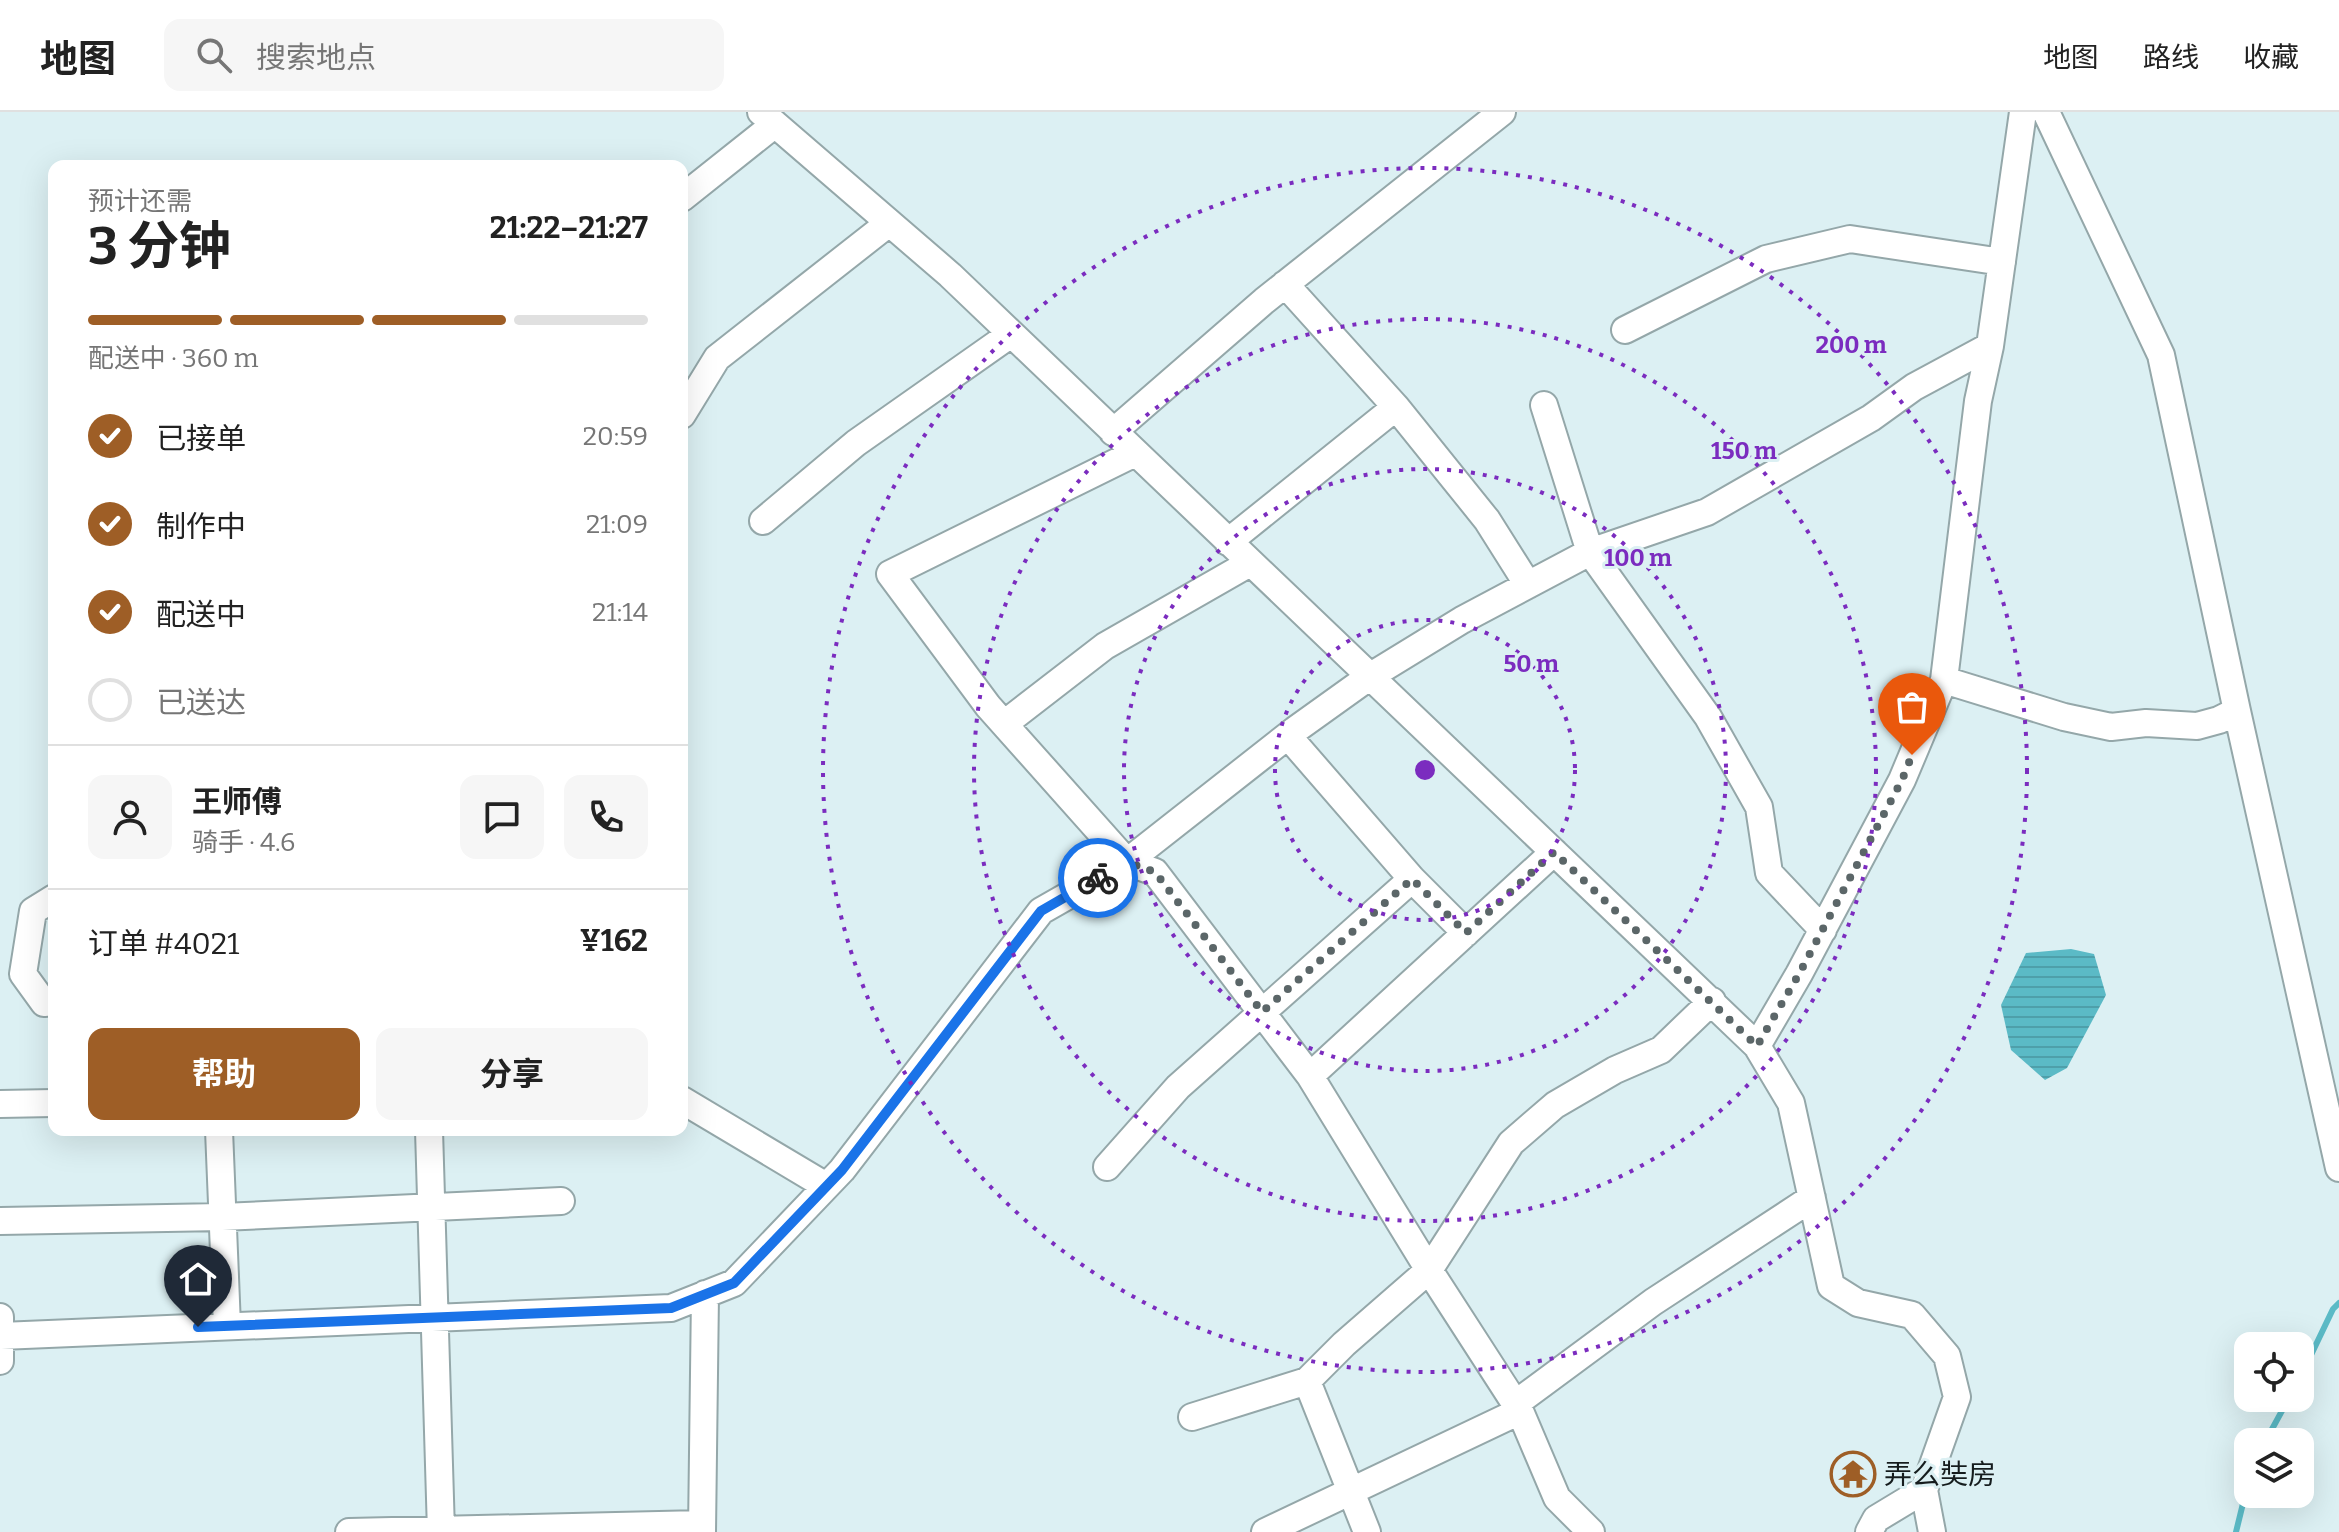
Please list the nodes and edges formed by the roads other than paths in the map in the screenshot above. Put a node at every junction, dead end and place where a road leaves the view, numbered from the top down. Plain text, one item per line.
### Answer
1 (1502, 112) edge
2 (2023, 112) edge
3 (2046, 112) edge
4 (768, 118) edge
5 (688, 192) edge
6 (889, 223) junction
7 (2002, 262) junction
8 (1285, 284) junction
9 (1625, 330) dead end
10 (1011, 334) junction
11 (1990, 346) junction
12 (688, 405) edge
13 (1544, 405) dead end
14 (1396, 407) junction
15 (1113, 432) junction
16 (1135, 453) junction
17 (763, 521) dead end
18 (1228, 542) junction
19 (1590, 552) junction
20 (1250, 563) junction
21 (1528, 585) junction
22 (1369, 677) junction
23 (1944, 680) junction
24 (2237, 711) junction
25 (1004, 724) junction
26 (1288, 736) junction
27 (1168, 830) junction
28 (1554, 852) junction
29 (1127, 862) junction
30 (1155, 872) junction
31 (1412, 879) junction
32 (48, 902) edge
33 (1823, 930) junction
34 (1466, 933) junction
35 (1712, 1001) junction
36 (48, 1003) edge
37 (1262, 1012) junction
38 (1757, 1046) junction
39 (1310, 1076) junction
40 (48, 1103) edge
41 (0, 1104) edge
42 (688, 1104) edge
43 (219, 1136) edge
44 (429, 1136) edge
45 (1107, 1167) dead end
46 (2339, 1168) edge
47 (826, 1186) junction
48 (1812, 1198) junction
49 (561, 1201) dead end
50 (432, 1207) junction
51 (222, 1217) junction
52 (0, 1221) edge
53 (1429, 1270) junction
54 (705, 1294) junction
55 (435, 1317) junction
56 (227, 1326) junction
57 (0, 1338) edge
58 (1307, 1381) junction
59 (1518, 1407) junction
60 (1192, 1417) dead end
61 (1924, 1490) junction
62 (1351, 1491) junction
63 (702, 1528) edge
64 (441, 1531) edge
65 (349, 1532) edge
66 (1265, 1532) edge
67 (1367, 1532) edge
68 (1591, 1532) edge
69 (1869, 1532) edge
70 (1932, 1532) edge

1 - 8 street
2 - 7 street
3 - 24 street
4 - 5 street
4 - 6 street
6 - 10 street
6 - 12 street
7 - 9 street
7 - 11 street
8 - 14 street
8 - 15 street
10 - 15 street
10 - 17 street
11 - 19 street
11 - 23 street
13 - 19 street
14 - 18 street
14 - 21 street
15 - 16 street
16 - 18 street
16 - 25 street
18 - 20 street
19 - 21 street
19 - 33 street
20 - 22 street
20 - 25 street
21 - 22 street
22 - 26 street
22 - 28 street
23 - 24 street
23 - 33 street
24 - 46 street
25 - 29 street
26 - 27 street
26 - 31 street
27 - 29 street
27 - 30 street
28 - 34 street
28 - 35 street
29 - 30 street
29 - 47 street
30 - 37 street
31 - 34 street
31 - 37 street
32 - 36 street
33 - 38 street
34 - 39 street
35 - 38 street
35 - 53 street
37 - 39 street
37 - 45 street
38 - 48 street
39 - 53 street
40 - 41 street
42 - 47 street
43 - 51 street
44 - 50 street
47 - 54 street
48 - 59 street
48 - 61 street
49 - 50 street
50 - 51 street
50 - 55 street
51 - 52 street
51 - 56 street
53 - 58 street
53 - 59 street
54 - 55 street
54 - 63 street
55 - 56 street
55 - 64 street
56 - 57 street
58 - 60 street
58 - 62 street
59 - 62 street
59 - 68 street
61 - 69 street
61 - 70 street
62 - 66 street
62 - 67 street
63 - 64 street
64 - 65 street

